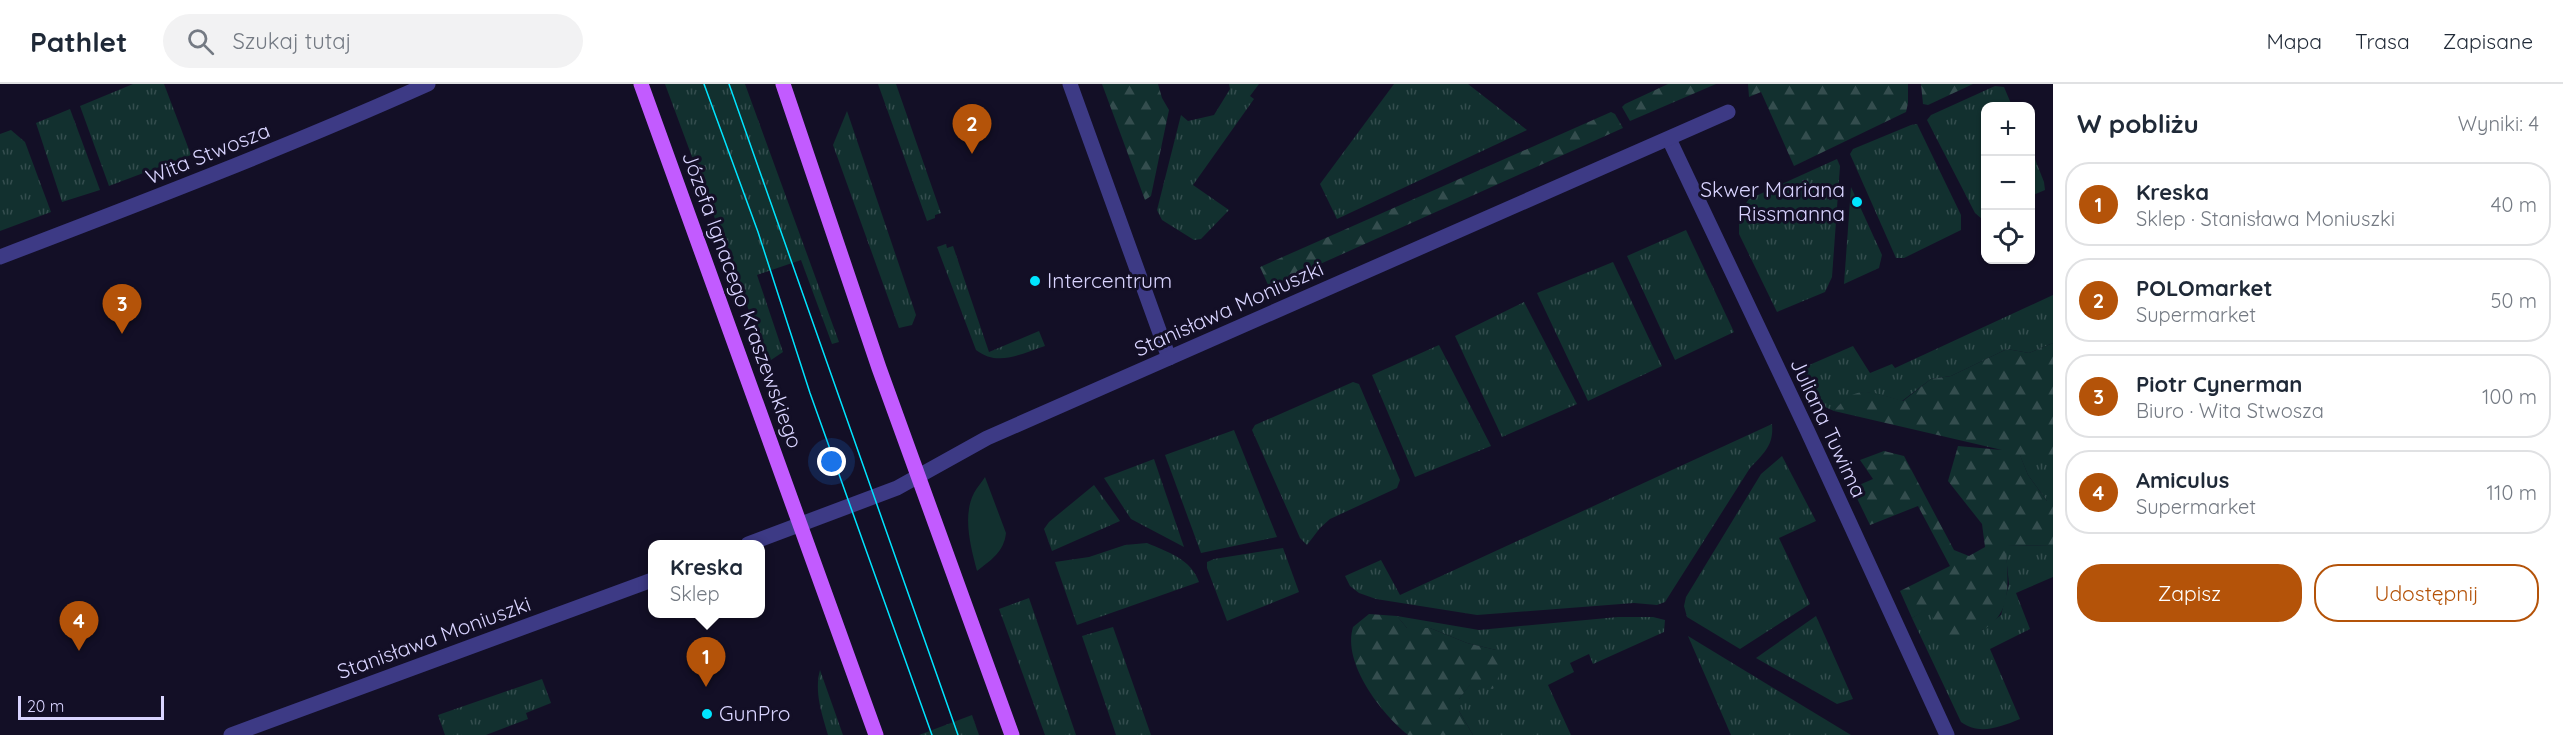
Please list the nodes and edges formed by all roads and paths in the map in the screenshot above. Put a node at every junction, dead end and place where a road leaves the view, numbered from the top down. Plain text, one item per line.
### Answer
1 (428, 84) edge
2 (641, 84) edge
3 (783, 84) edge
4 (1070, 84) edge
5 (1728, 112) dead end
6 (1669, 139) junction
7 (0, 257) edge
8 (1169, 358) junction
9 (918, 478) junction
10 (800, 524) junction
11 (758, 540) edge
12 (648, 581) edge
13 (231, 735) edge
14 (876, 735) edge
15 (1012, 735) edge
16 (1947, 735) edge

1 - 7 street, Wita Stwosza
2 - 10 main road, Józefa Ignacego Kraszewskiego
3 - 9 main road
4 - 8 street
5 - 6 street, Stanisława Moniuszki
6 - 8 street, Stanisława Moniuszki
6 - 16 street, Juliana Tuwima
8 - 9 street, Stanisława Moniuszki
9 - 10 street, Stanisława Moniuszki
9 - 15 main road
10 - 11 street, Stanisława Moniuszki
10 - 14 main road, Józefa Ignacego Kraszewskiego
12 - 13 street, Stanisława Moniuszki

